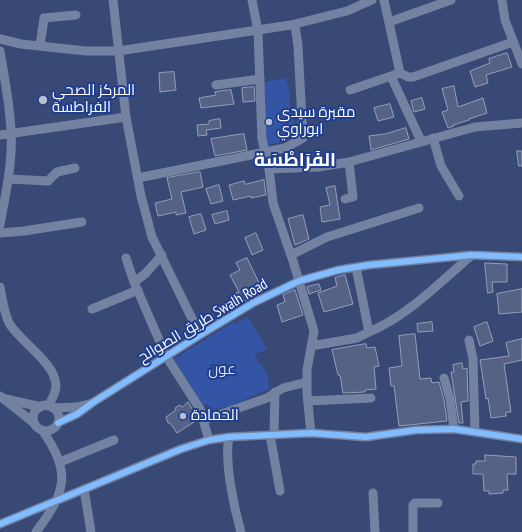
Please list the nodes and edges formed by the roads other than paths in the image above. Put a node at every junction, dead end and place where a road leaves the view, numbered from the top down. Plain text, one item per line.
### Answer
1 (114, 0) edge
2 (252, 0) edge
3 (372, 0) edge
4 (384, 0) edge
5 (451, 0) edge
6 (502, 0) edge
7 (76, 16) dead end
8 (389, 22) junction
9 (295, 24) junction
10 (258, 31) junction
11 (0, 40) edge
12 (513, 42) junction
13 (40, 46) junction
14 (0, 51) edge
15 (118, 51) junction
16 (522, 64) edge
17 (396, 74) junction
18 (260, 79) junction
19 (216, 85) dead end
20 (350, 90) dead end
21 (126, 117) junction
22 (522, 123) edge
23 (0, 135) edge
24 (11, 135) junction
25 (433, 138) junction
26 (421, 141) junction
27 (264, 152) junction
28 (348, 162) junction
29 (75, 168) dead end
30 (269, 169) junction
31 (138, 178) junction
32 (8, 180) junction
33 (459, 196) dead end
34 (344, 199) dead end
35 (419, 208) dead end
36 (82, 222) dead end
37 (0, 225) edge
38 (0, 233) edge
39 (162, 255) junction
40 (291, 255) junction
41 (472, 256) junction
42 (522, 257) edge
43 (126, 258) dead end
44 (356, 267) junction
45 (299, 281) junction
46 (136, 286) junction
47 (0, 287) edge
48 (92, 309) dead end
49 (369, 332) junction
50 (200, 335) junction
51 (469, 340) dead end
52 (311, 346) junction
53 (166, 356) junction
54 (444, 378) dead end
55 (307, 382) junction
56 (275, 392) junction
57 (2, 398) edge
58 (371, 398) dead end
59 (308, 401) junction
60 (92, 403) junction
61 (47, 407) junction
62 (204, 420) junction
63 (34, 423) junction
64 (57, 424) junction
65 (454, 429) junction
66 (42, 430) junction
67 (475, 432) junction
68 (311, 433) junction
69 (272, 435) junction
70 (229, 437) junction
71 (522, 439) edge
72 (114, 440) dead end
73 (209, 440) junction
74 (54, 447) junction
75 (60, 462) junction
76 (84, 490) junction
77 (280, 491) dead end
78 (373, 493) dead end
79 (58, 501) junction
80 (438, 503) dead end
81 (35, 511) junction
82 (0, 524) edge
83 (43, 524) junction
84 (36, 532) edge
85 (91, 532) edge
86 (241, 532) edge
87 (375, 532) edge
88 (413, 532) edge

1 - 15 street
2 - 10 street
3 - 9 street
4 - 8 street
5 - 8 street
6 - 12 street
7 - 13 street
8 - 17 street
9 - 10 street
9 - 27 street
10 - 15 street
10 - 18 street
11 - 13 street
12 - 16 street
12 - 17 street
13 - 15 street
14 - 24 street
15 - 21 street
17 - 20 street
17 - 26 street
18 - 19 street
18 - 27 street
21 - 24 street
21 - 31 street
22 - 25 street
23 - 24 street
24 - 32 street
25 - 26 street
25 - 33 street
26 - 28 street
27 - 30 street
27 - 31 street
28 - 30 street
28 - 34 street
29 - 32 street
30 - 40 street
31 - 39 street
32 - 37 street
35 - 40 street
36 - 38 street
39 - 46 street
39 - 50 street
40 - 45 street
41 - 42 street, طريق الصوالح Swalh Road
41 - 44 street, طريق الصوالح Swalh Road
41 - 49 street
43 - 46 street
44 - 45 street, طريق الصوالح Swalh Road
44 - 49 street
45 - 50 street, طريق الصوالح Swalh Road
45 - 52 street
46 - 48 street
46 - 53 street
47 - 61 street
49 - 52 street
50 - 53 street, طريق الصوالح Swalh Road
51 - 67 street
52 - 55 street
53 - 60 street, طريق الصوالح Swalh Road
53 - 62 street
54 - 65 street
55 - 56 street
55 - 59 street
56 - 62 street
56 - 69 street
57 - 61 street
57 - 63 street
58 - 59 street
59 - 68 street
60 - 61 street
60 - 64 street, طريق الصوالح Swalh Road
61 - 63 street
61 - 64 street
62 - 73 street
63 - 66 street
64 - 66 street
64 - 74 street
65 - 67 street
65 - 68 street
66 - 74 street
67 - 71 street
68 - 69 street
69 - 70 street
69 - 77 street
70 - 73 street
70 - 86 street
72 - 75 street
73 - 76 street
74 - 75 street
75 - 79 street
76 - 79 street
76 - 85 street
78 - 87 street
79 - 81 street
79 - 83 street
80 - 88 street
81 - 82 street
81 - 83 street
83 - 84 street

